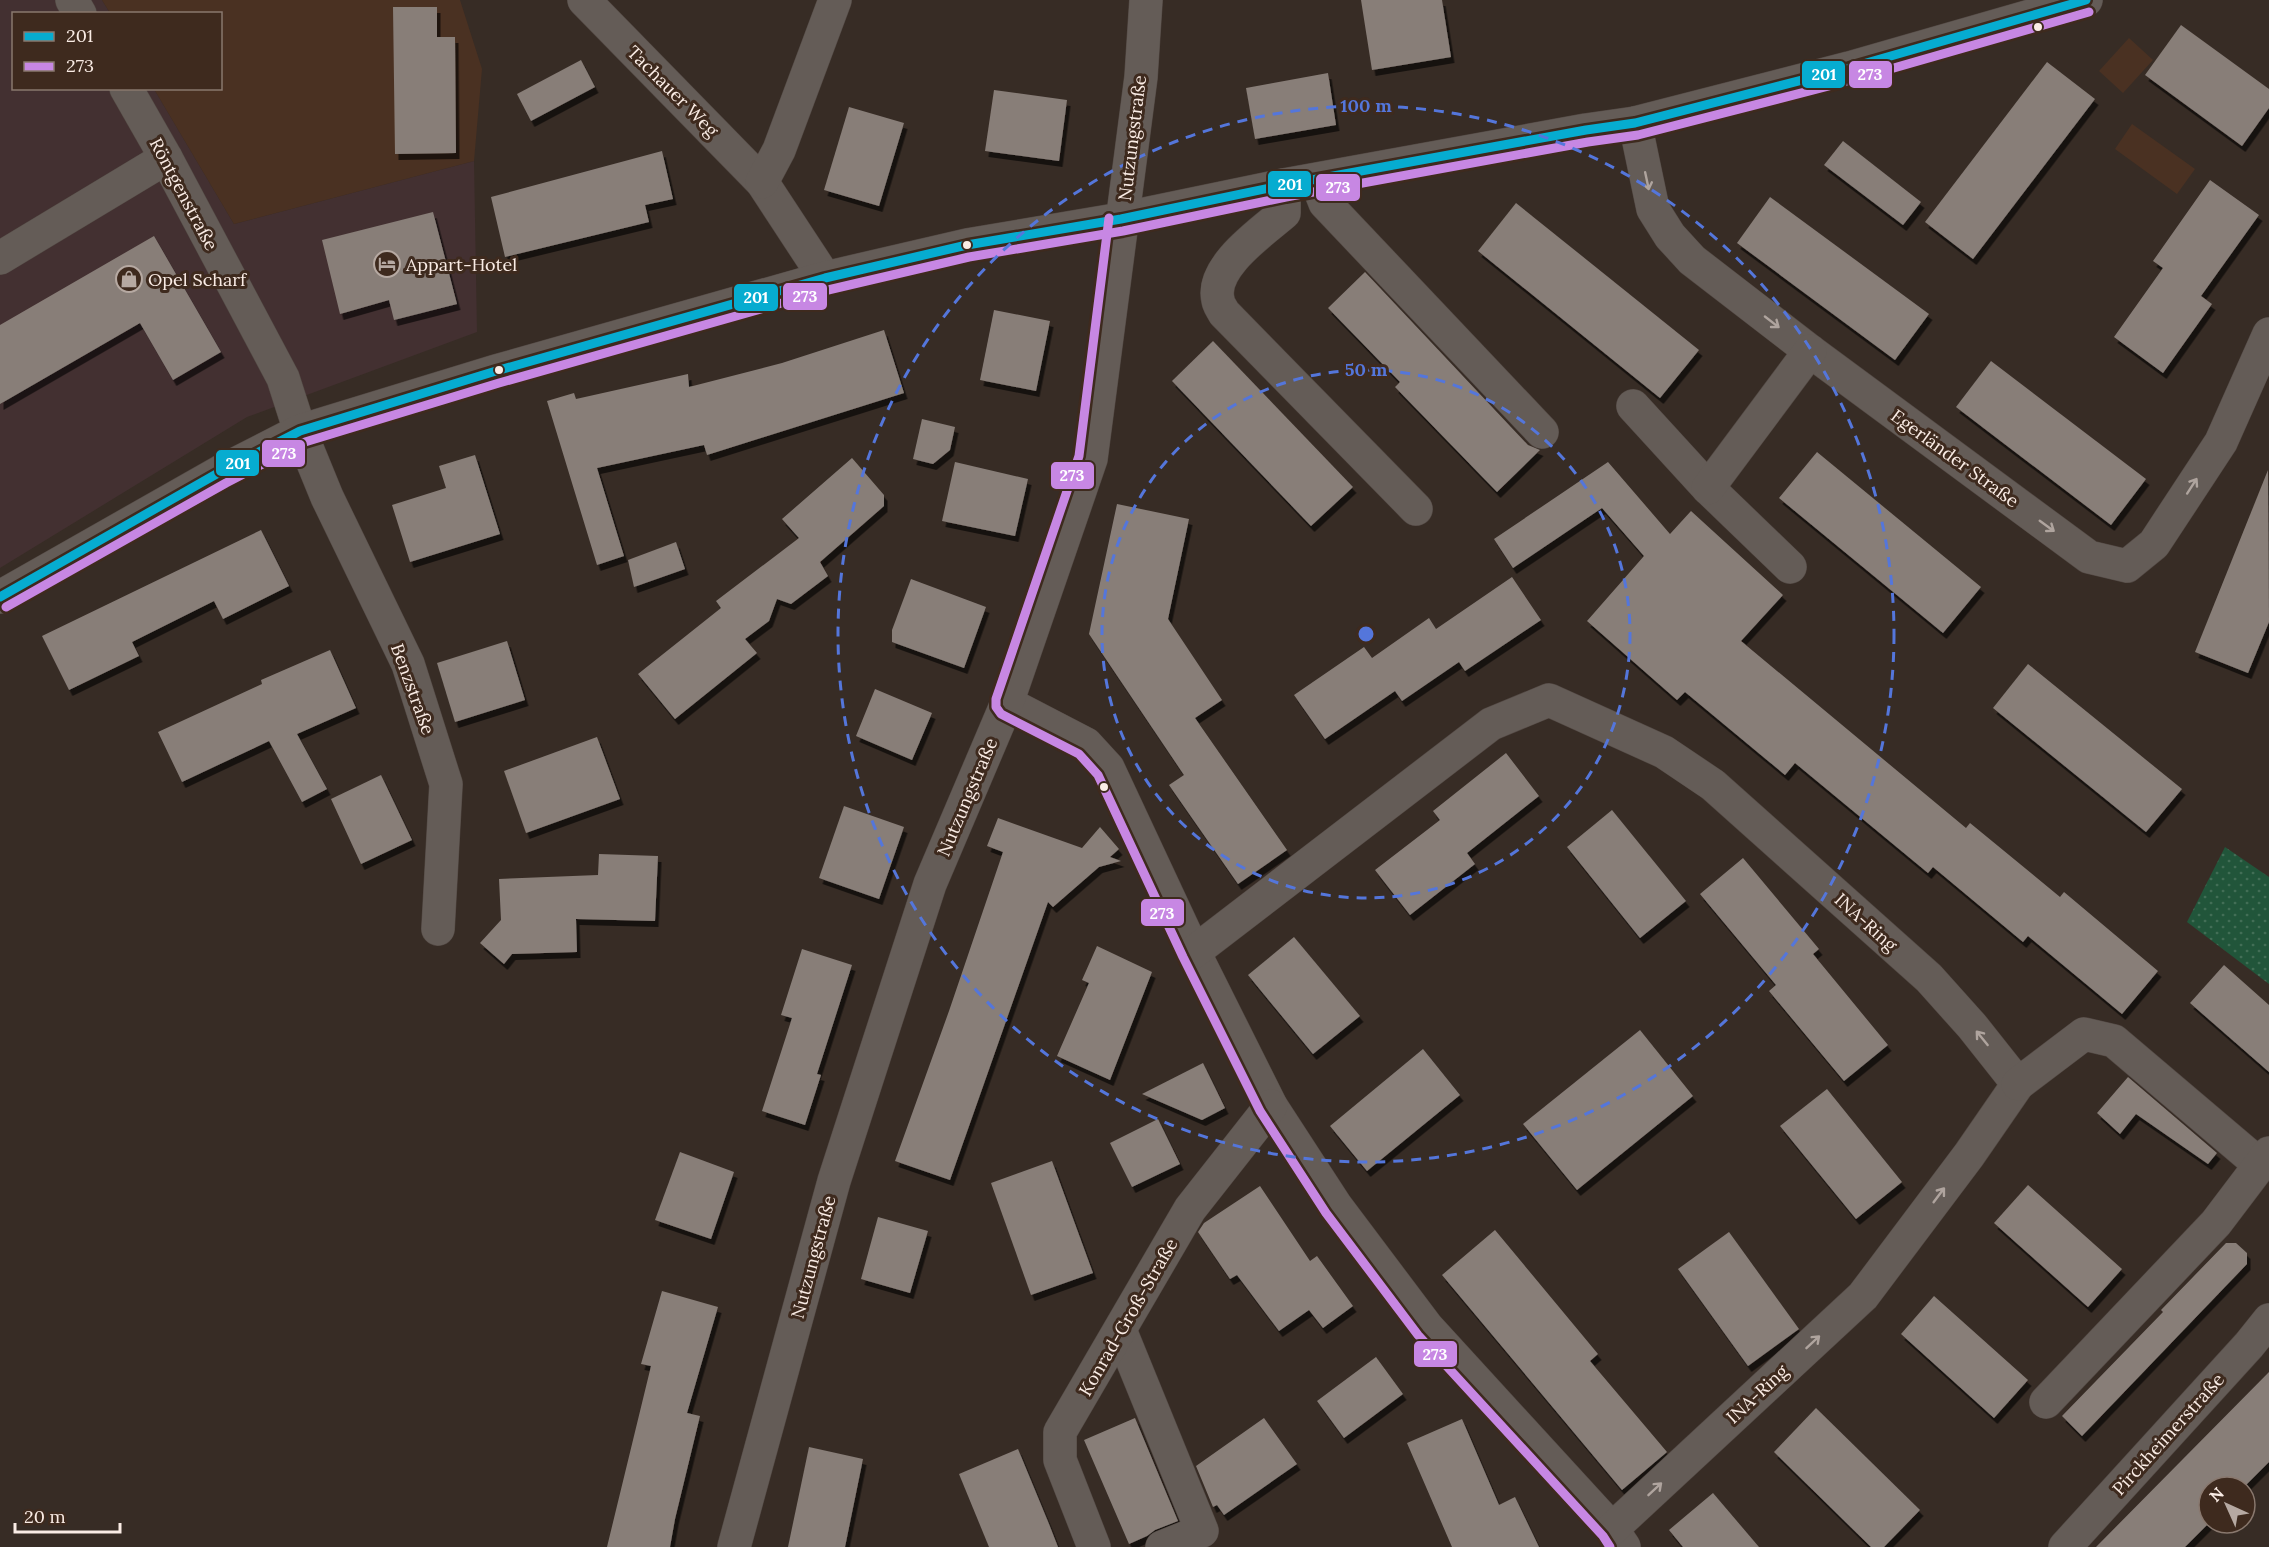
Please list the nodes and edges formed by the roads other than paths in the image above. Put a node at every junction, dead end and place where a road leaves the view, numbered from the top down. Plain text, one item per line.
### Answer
1 (584, 0) edge
2 (835, 0) edge
3 (1146, 0) edge
4 (2086, 0) edge
5 (127, 90) edge
6 (1635, 123) junction
7 (166, 158) junction
8 (1316, 180) junction
9 (762, 182) junction
10 (1284, 185) junction
11 (1121, 219) junction
12 (0, 258) edge
13 (825, 278) junction
14 (2269, 334) edge
15 (1810, 351) junction
16 (1633, 406) dead end
17 (300, 431) junction
18 (1542, 432) dead end
19 (1708, 488) junction
20 (1416, 509) dead end
21 (1790, 567) dead end
22 (0, 597) edge
23 (1007, 703) junction
24 (438, 929) dead end
25 (1194, 952) junction
26 (2019, 1084) junction
27 (1270, 1106) junction
28 (2265, 1159) edge
29 (2269, 1320) edge
30 (1120, 1330) junction
31 (2046, 1402) dead end
32 (1618, 1538) edge
33 (734, 1547) edge
34 (1094, 1547) edge
35 (1162, 1547) edge
36 (2065, 1547) edge

1 - 9 street, Tachauer Weg
2 - 9 street
3 - 11 street, Nutzungstraße
4 - 6 street
5 - 7 street, Röntgenstraße
6 - 8 street
6 -> 15 street, Egerländer Straße
7 - 12 street
7 - 17 street, Röntgenstraße
8 - 10 street
8 - 18 street
9 - 13 street, Tachauer Weg
10 - 11 street
10 - 20 street
11 - 13 street
11 - 23 street, Nutzungstraße
13 - 17 street
15 -> 14 street, Egerländer Straße
15 - 19 street
16 - 19 street
17 - 22 street
17 - 24 street, Benzstraße
19 - 21 street
23 - 25 street
23 - 33 street, Nutzungstraße
26 -> 25 street, INA-Ring
25 - 27 street
26 - 28 street
32 -> 26 street, INA-Ring
27 - 30 street, Konrad-Groß-Straße
27 - 32 street
28 - 31 street
29 - 36 street, Pirckheimerstraße
30 - 34 street, Konrad-Groß-Straße
30 - 35 street

